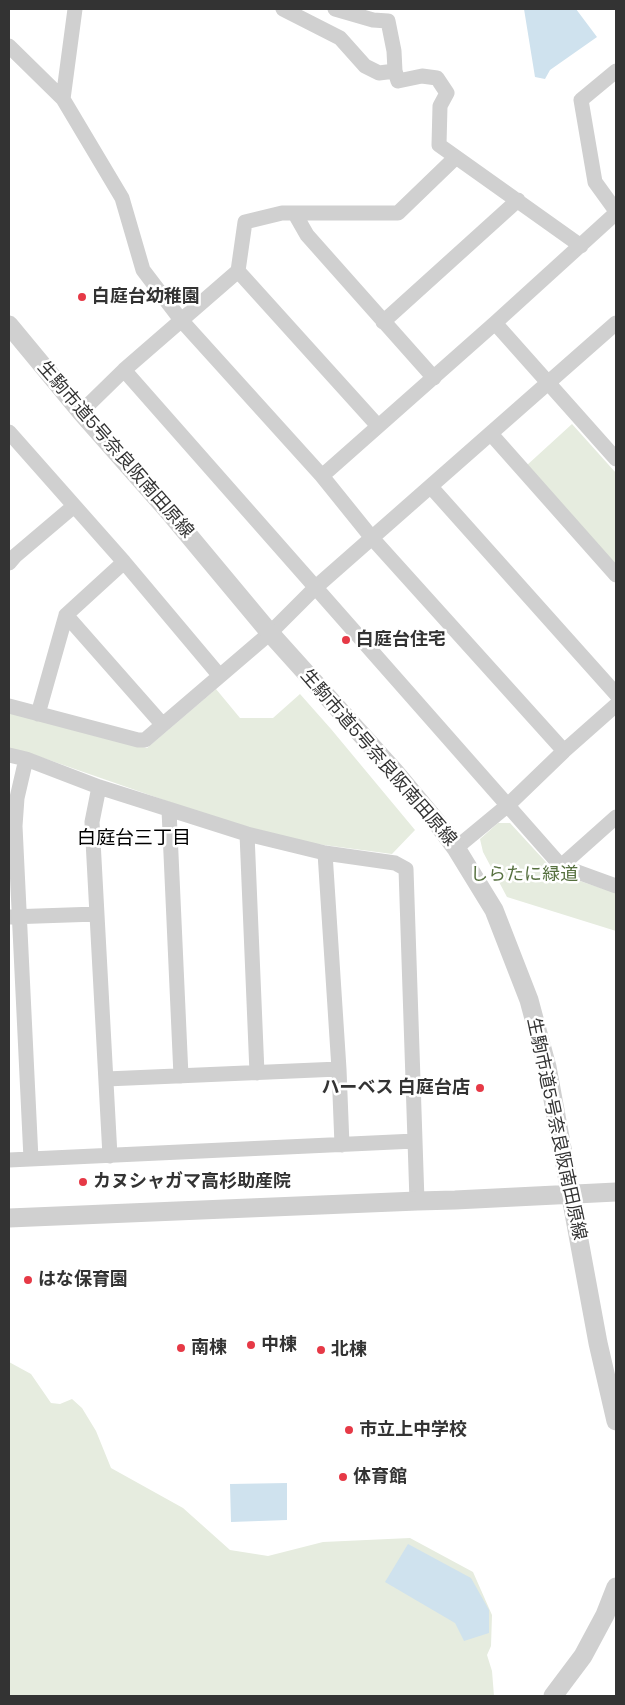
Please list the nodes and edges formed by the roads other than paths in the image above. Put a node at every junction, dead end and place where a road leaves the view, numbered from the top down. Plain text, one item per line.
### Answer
1 (75, 9) edge
2 (283, 9) edge
3 (335, 9) edge
4 (9, 46) edge
5 (395, 72) junction
6 (615, 74) edge
7 (63, 99) junction
8 (455, 158) junction
9 (518, 200) junction
10 (616, 212) edge
11 (295, 214) junction
12 (581, 246) junction
13 (238, 271) junction
14 (181, 320) junction
15 (383, 322) junction
16 (495, 324) junction
17 (9, 325) edge
18 (614, 329) edge
19 (124, 370) junction
20 (434, 378) junction
21 (549, 382) junction
22 (81, 412) junction
23 (378, 426) junction
24 (9, 432) edge
25 (491, 434) junction
26 (616, 459) edge
27 (322, 476) junction
28 (431, 487) junction
29 (74, 506) junction
30 (372, 538) junction
31 (11, 556) edge
32 (124, 562) junction
33 (616, 575) edge
34 (316, 587) junction
35 (66, 615) junction
36 (270, 633) junction
37 (219, 675) junction
38 (616, 694) edge
39 (616, 705) edge
40 (9, 706) edge
41 (38, 714) junction
42 (162, 724) junction
43 (564, 751) junction
44 (9, 755) edge
45 (26, 759) junction
46 (99, 786) junction
47 (508, 806) junction
48 (169, 810) junction
49 (616, 817) edge
50 (247, 834) junction
51 (456, 848) junction
52 (325, 853) junction
53 (561, 866) junction
54 (616, 886) edge
55 (96, 914) junction
56 (14, 917) edge
57 (339, 1069) junction
58 (257, 1073) junction
59 (181, 1076) junction
60 (106, 1079) junction
61 (415, 1141) junction
62 (342, 1146) junction
63 (110, 1156) junction
64 (31, 1159) junction
65 (9, 1160) edge
66 (616, 1192) edge
67 (570, 1193) junction
68 (418, 1201) junction
69 (9, 1218) edge
70 (616, 1421) edge
71 (616, 1587) edge
72 (553, 1696) edge

1 - 7 street
2 - 5 street
3 - 5 street
4 - 7 street
5 - 8 street
6 - 10 street
7 - 14 street
8 - 9 street
8 - 11 street
9 - 12 street
9 - 15 street
10 - 12 street
11 - 13 street
11 - 15 street
12 - 16 street
13 - 14 street
13 - 23 street
14 - 19 street
14 - 27 street
15 - 20 street
16 - 20 street
16 - 21 street
17 - 22 street, 生駒市道5号奈良阪南田原線
18 - 21 street
19 - 22 street
19 - 34 street
20 - 23 street
21 - 25 street
21 - 26 street
22 - 36 street, 生駒市道5号奈良阪南田原線
23 - 27 street
24 - 29 street
25 - 28 street
25 - 33 street
27 - 30 street
28 - 30 street
28 - 38 street
29 - 31 street
29 - 32 street
30 - 34 street
30 - 43 street
32 - 35 street
32 - 37 street
34 - 36 street
34 - 47 street
35 - 41 street
35 - 42 street
36 - 37 street
36 - 51 street, 生駒市道5号奈良阪南田原線
37 - 42 street
39 - 43 street
40 - 41 street
41 - 42 street
43 - 47 street
44 - 45 street
45 - 46 street
45 - 56 street
46 - 48 street
46 - 55 street
47 - 51 street
47 - 53 street
48 - 50 street
48 - 59 street
49 - 53 street
50 - 52 street
50 - 58 street
51 - 67 street, 生駒市道5号奈良阪南田原線
52 - 57 street
52 - 61 street
53 - 54 street
55 - 56 street
55 - 60 street
56 - 64 street
57 - 58 street
57 - 62 street
58 - 59 street
59 - 60 street
60 - 63 street
61 - 62 street
61 - 68 street
62 - 63 street
63 - 64 street
64 - 65 street
66 - 67 street
67 - 68 street
67 - 70 street, 生駒市道5号奈良阪南田原線
68 - 69 street
71 - 72 street

